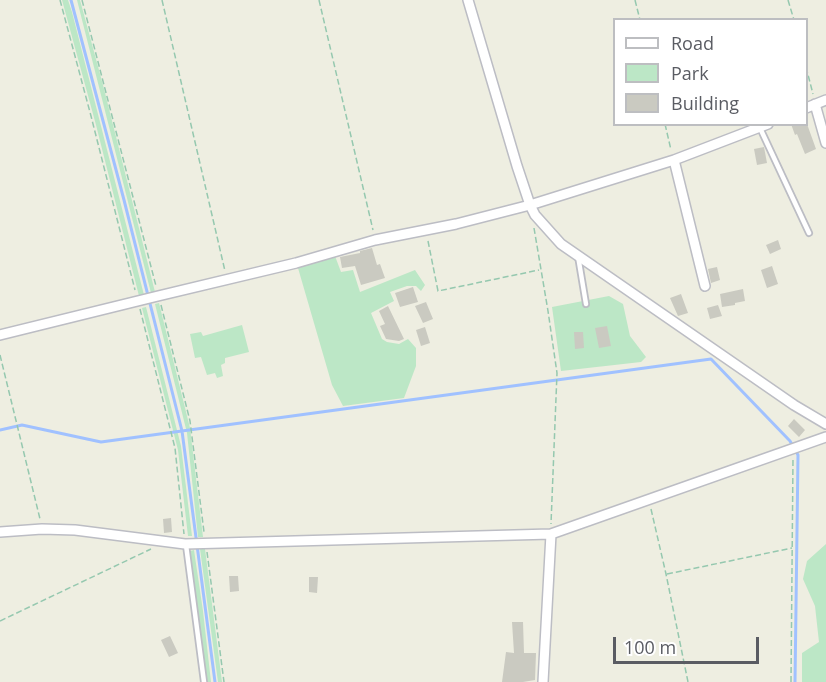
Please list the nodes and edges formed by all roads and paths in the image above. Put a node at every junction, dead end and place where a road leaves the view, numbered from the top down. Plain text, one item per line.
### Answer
1 (60, 0) edge
2 (82, 0) edge
3 (162, 0) edge
4 (319, 0) edge
5 (468, 0) edge
6 (635, 0) edge
7 (788, 0) edge
8 (640, 18) edge
9 (793, 18) edge
10 (808, 77) edge
11 (826, 100) edge
12 (811, 106) edge
13 (666, 126) edge
14 (764, 126) edge
15 (826, 143) edge
16 (674, 160) junction
17 (530, 205) junction
18 (536, 215) junction
19 (425, 230) junction
20 (809, 233) dead end
21 (375, 240) junction
22 (578, 256) junction
23 (540, 270) junction
24 (228, 279) junction
25 (705, 286) dead end
26 (158, 296) junction
27 (137, 301) junction
28 (585, 304) dead end
29 (0, 335) edge
30 (0, 355) edge
31 (826, 424) edge
32 (826, 437) edge
33 (791, 449) junction
34 (649, 499) junction
35 (42, 529) junction
36 (0, 532) edge
37 (551, 534) junction
38 (168, 541) junction
39 (206, 543) junction
40 (185, 544) junction
41 (792, 548) junction
42 (666, 574) junction
43 (0, 621) edge
44 (204, 682) edge
45 (224, 682) edge
46 (543, 682) edge
47 (688, 682) edge
48 (791, 682) edge

1 - 27 path
2 - 26 path
3 - 24 path
4 - 21 path
5 - 17 street
6 - 8 path
7 - 9 path
10 - 12 path
11 - 12 street
12 - 15 street
13 - 16 path
14 - 16 street
14 - 20 lane
16 - 17 street
16 - 25 street
17 - 18 street
17 - 19 street
18 - 22 street
18 - 23 path
19 - 21 street
19 - 23 path
21 - 24 street
22 - 28 lane
22 - 31 street
23 - 37 path
24 - 26 street
26 - 27 street
26 - 39 path
27 - 29 street
27 - 40 path
30 - 35 path
32 - 33 street
33 - 34 street
33 - 41 path
34 - 37 street
34 - 42 path
35 - 36 street
35 - 38 street
37 - 39 street
37 - 46 street
38 - 40 street
38 - 43 path
39 - 40 street
39 - 45 path
40 - 44 lane
41 - 42 path
41 - 48 path
42 - 47 path

